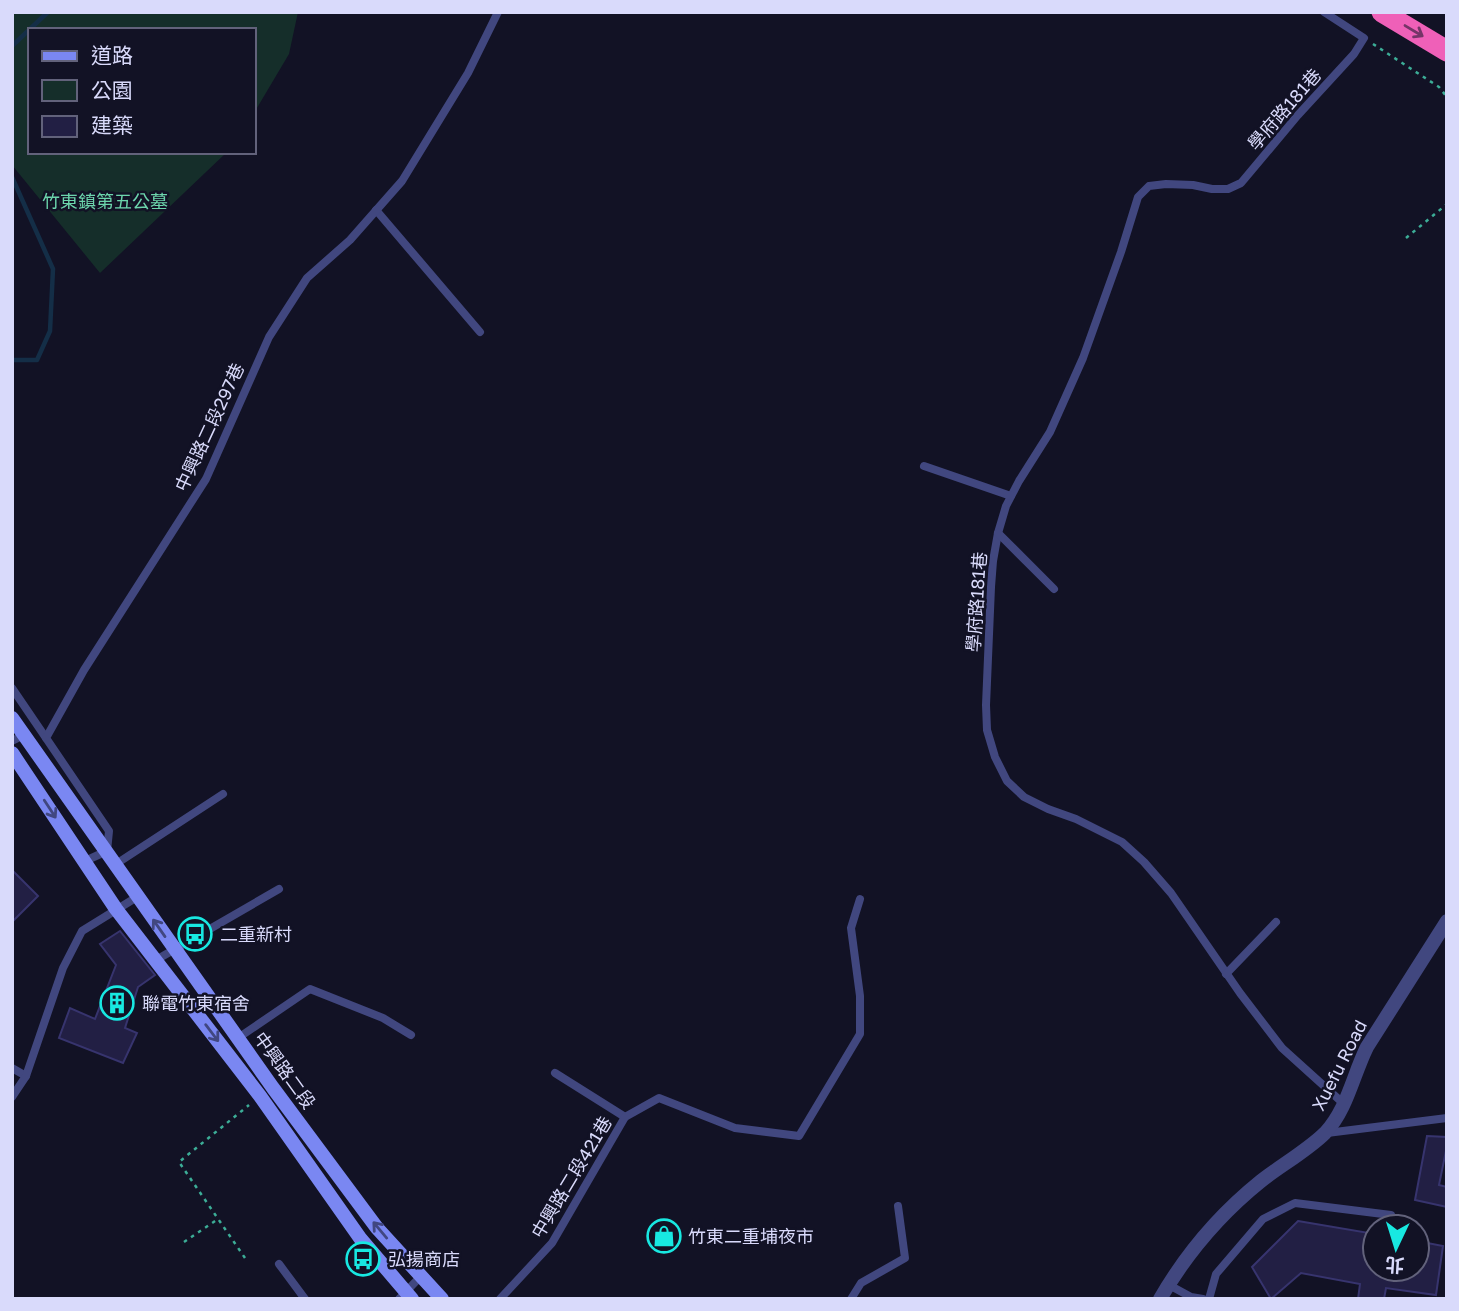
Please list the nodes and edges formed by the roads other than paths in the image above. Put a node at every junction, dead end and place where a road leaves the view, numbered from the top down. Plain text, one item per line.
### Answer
1 (498, 12) edge
2 (1324, 12) edge
3 (1382, 12) edge
4 (1447, 51) edge
5 (376, 210) junction
6 (480, 332) dead end
7 (924, 466) dead end
8 (1011, 496) junction
9 (998, 533) junction
10 (1054, 589) dead end
11 (12, 688) edge
12 (12, 718) edge
13 (18, 738) edge
14 (46, 738) junction
15 (12, 752) edge
16 (223, 794) dead end
17 (107, 850) junction
18 (85, 862) junction
19 (116, 864) junction
20 (278, 889) dead end
21 (137, 897) junction
22 (860, 899) dead end
23 (116, 909) junction
24 (1447, 920) edge
25 (1276, 922) dead end
26 (174, 950) junction
27 (156, 960) junction
28 (1226, 974) junction
29 (411, 1035) dead end
30 (238, 1038) junction
31 (12, 1068) edge
32 (555, 1073) dead end
33 (26, 1076) junction
34 (273, 1088) junction
35 (260, 1096) junction
36 (12, 1097) edge
37 (1344, 1104) junction
38 (625, 1117) junction
39 (1447, 1118) edge
40 (1324, 1133) junction
41 (898, 1206) dead end
42 (1375, 1213) edge
43 (279, 1264) dead end
44 (421, 1276) junction
45 (1168, 1285) junction
46 (406, 1297) edge
47 (305, 1299) edge
48 (442, 1299) edge
49 (500, 1299) edge
50 (850, 1299) edge
51 (1160, 1299) edge
52 (1203, 1299) edge
53 (1209, 1299) edge

1 - 5 lane, 中興路二段297巷
2 - 8 lane, 學府路181巷
3 -> 4 highway
5 - 6 lane
5 - 14 lane, 中興路二段297巷
7 - 8 lane
8 - 9 lane, 學府路181巷
9 - 10 lane
9 - 28 lane, 學府路181巷
11 - 14 lane
12 - 13 main road, 中興路二段
13 - 17 main road, 中興路二段
14 - 17 lane
15 -> 18 main road
16 - 19 lane
17 - 18 lane
17 - 19 main road, 中興路二段
18 - 23 main road
19 - 21 main road, 中興路二段
20 - 26 lane
21 - 23 lane
26 -> 21 main road, 中興路二段
22 - 38 lane, 中興路二段421巷
23 - 27 main road
23 - 33 lane
24 - 37 street, Xuefu Road
25 - 28 lane
26 - 27 lane
26 - 30 main road, 中興路二段
27 -> 35 main road
28 - 37 lane, 學府路181巷
29 - 30 lane
30 - 34 main road, 中興路二段
31 - 33 lane
32 - 38 lane
33 - 36 lane
34 - 35 lane
44 -> 34 main road, 中興路二段
35 - 46 main road
37 - 40 street, Xuefu Road
38 - 49 lane, 中興路二段421巷
39 - 40 lane
40 - 45 street, Xuefu Road
41 - 50 lane
42 - 53 lane
43 - 47 lane
44 - 46 lane
44 - 48 main road, 中興路二段
45 - 51 street, Xuefu Road
45 - 52 lane

